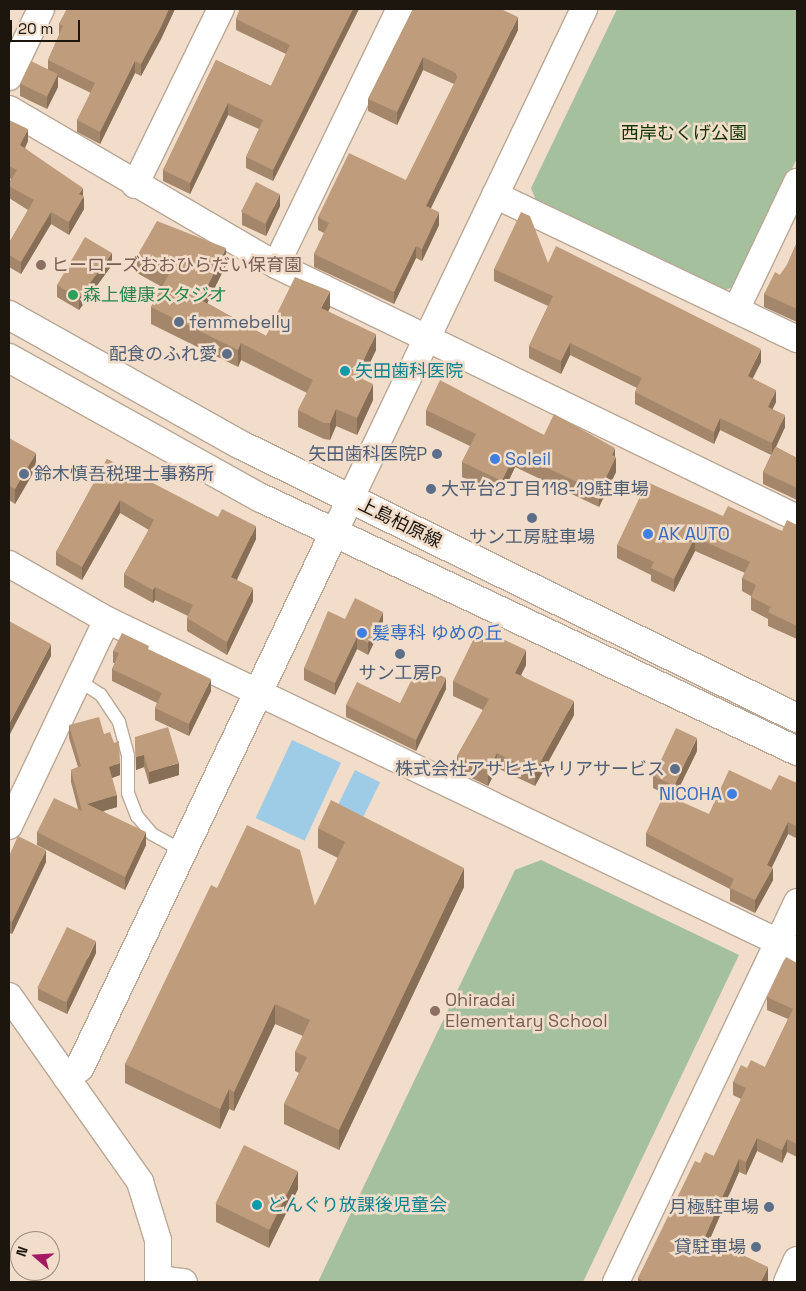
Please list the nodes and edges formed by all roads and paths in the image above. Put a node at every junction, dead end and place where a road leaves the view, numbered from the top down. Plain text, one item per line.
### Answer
1 (42, 9) edge
2 (221, 9) edge
3 (400, 9) edge
4 (584, 9) edge
5 (9, 77) edge
6 (9, 109) edge
7 (797, 182) edge
8 (134, 185) junction
9 (495, 195) junction
10 (276, 265) junction
11 (736, 310) junction
12 (9, 316) edge
13 (797, 339) edge
14 (426, 341) junction
15 (9, 358) edge
16 (351, 499) junction
17 (797, 518) edge
18 (334, 533) junction
19 (9, 564) edge
20 (107, 620) junction
21 (78, 680) junction
22 (258, 694) junction
23 (797, 718) edge
24 (797, 752) edge
25 (9, 826) edge
26 (183, 852) junction
27 (797, 902) edge
28 (788, 946) edge
29 (9, 996) edge
30 (67, 1077) junction
31 (797, 1260) edge
32 (158, 1281) edge
33 (184, 1282) edge
34 (616, 1282) edge
35 (787, 1282) edge

1 - 5 street
2 - 8 street
3 - 10 street
4 - 9 street
6 - 8 street
7 - 11 street
8 - 10 street
9 - 11 street
9 - 14 street
10 - 14 street
11 - 13 street
12 - 16 street, 上島柏原線
14 - 16 street
14 - 17 street
15 - 18 street, 上島柏原線
16 - 18 street
16 - 23 street, 上島柏原線
18 - 22 street
18 - 24 street, 上島柏原線
19 - 20 street
20 - 21 street
20 - 22 street
21 - 25 street
21 - 26 lane
22 - 26 street
22 - 28 street
26 - 30 street
27 - 28 street
28 - 34 street
29 - 30 street
30 - 32 street
31 - 35 street
32 - 33 street

